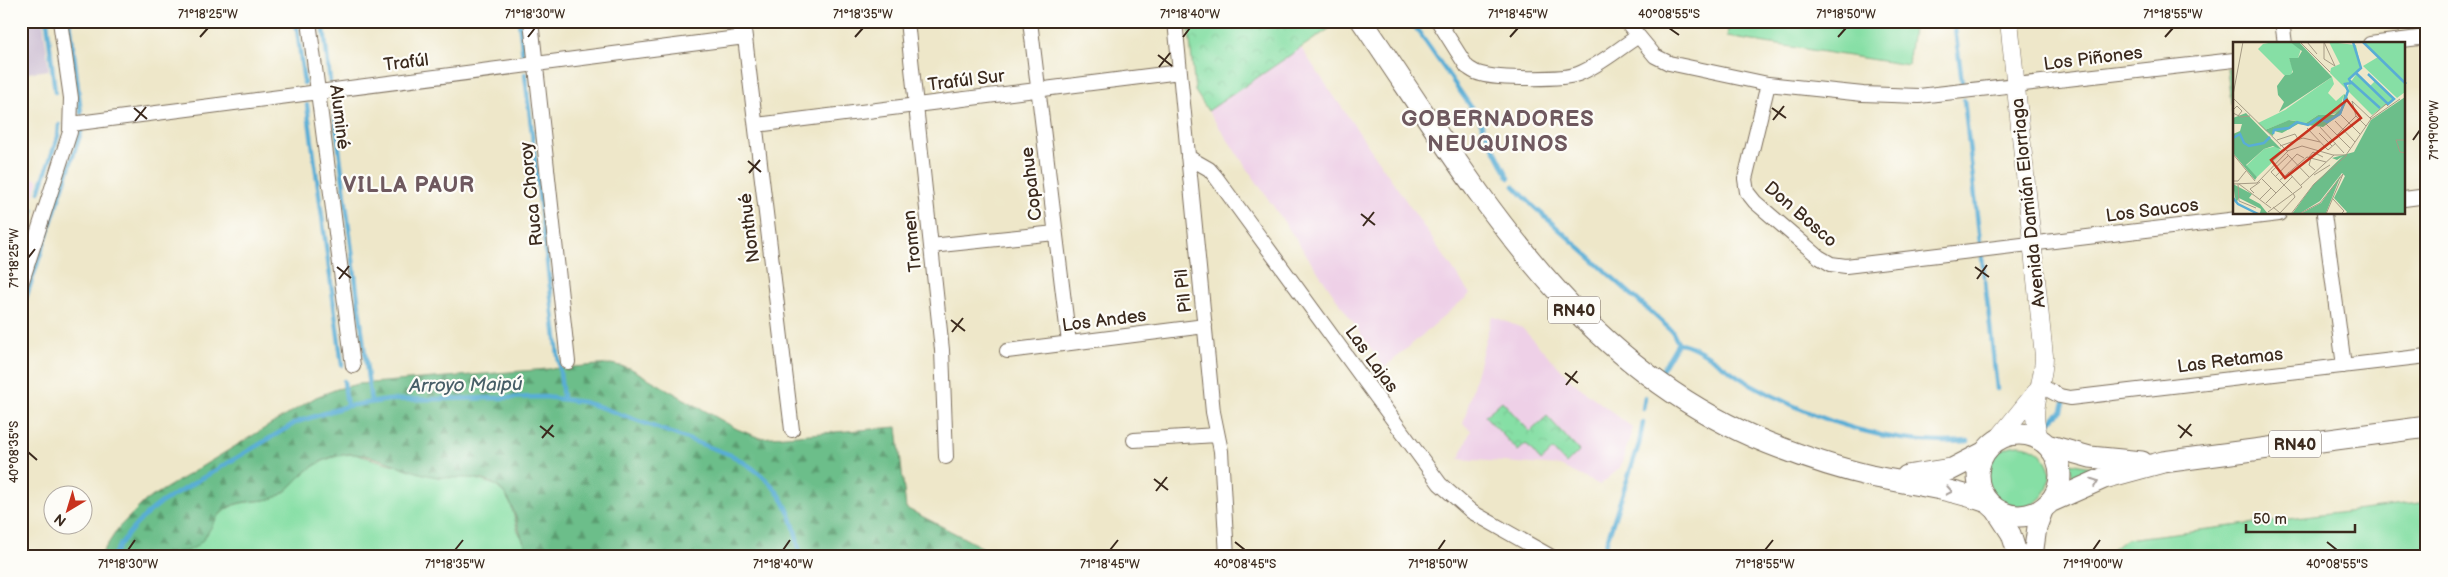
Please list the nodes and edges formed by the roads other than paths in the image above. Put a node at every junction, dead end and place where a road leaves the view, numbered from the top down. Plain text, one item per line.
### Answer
1 (60, 21) edge
2 (310, 21) edge
3 (531, 21) edge
4 (743, 21) edge
5 (907, 21) edge
6 (1030, 21) edge
7 (1175, 21) edge
8 (1362, 21) edge
9 (1438, 21) edge
10 (1626, 21) edge
11 (2009, 21) edge
12 (2282, 21) edge
13 (745, 37) junction
14 (1637, 37) junction
15 (2427, 37) edge
16 (2285, 42) edge
17 (2386, 42) edge
18 (2233, 60) edge
19 (536, 64) junction
20 (1180, 72) junction
21 (1768, 84) junction
22 (2016, 86) junction
23 (1038, 90) junction
24 (318, 92) junction
25 (916, 105) junction
26 (71, 124) junction
27 (756, 125) junction
28 (1188, 156) junction
29 (2427, 196) edge
30 (2406, 199) edge
31 (2271, 215) edge
32 (2324, 215) edge
33 (1055, 233) junction
34 (2030, 244) junction
35 (931, 246) junction
36 (21, 284) edge
37 (1205, 326) junction
38 (1069, 343) junction
39 (1008, 351) dead end
40 (2427, 356) edge
41 (568, 362) dead end
42 (353, 366) dead end
43 (2344, 366) junction
44 (2039, 385) junction
45 (2427, 426) edge
46 (792, 430) dead end
47 (1217, 435) junction
48 (1134, 440) dead end
49 (2043, 443) junction
50 (1991, 446) junction
51 (946, 457) dead end
52 (2163, 462) junction
53 (1884, 478) junction
54 (1991, 505) junction
55 (2047, 505) junction
56 (1227, 556) edge
57 (1550, 556) edge
58 (2018, 556) edge
59 (2033, 556) edge

1 - 26 street
2 - 24 street, Aluminé
3 - 19 street, Ruca Choroy
4 - 13 street, Nonthué
5 - 25 street, Tromen
6 - 23 street, Copahue
7 - 20 street, Pil Pil
8 - 53 main road, RN40
9 - 14 street
10 - 14 street, Los Piñones
11 - 22 street, Avenida Damián Elorriaga
12 - 16 street
13 - 19 street, Trafúl
13 - 27 street, Nonthué
14 - 21 street, Los Piñones
15 - 17 street
18 - 22 street, Los Piñones
19 - 24 street, Trafúl
19 - 41 street, Ruca Choroy
20 - 23 street, Trafúl Sur
20 - 28 street, Pil Pil
21 - 22 street, Los Piñones
21 - 34 street, Don Bosco
22 - 34 street, Avenida Damián Elorriaga
23 - 25 street, Trafúl Sur
23 - 33 street, Copahue
24 - 26 street, Trafúl
24 - 42 street, Aluminé
25 - 27 street, Trafúl Sur
25 - 35 street, Tromen
26 - 36 street
27 - 46 street, Nonthué
28 - 37 street, Pil Pil
28 - 57 street, Las Lajas
29 - 30 street
31 - 34 street, Los Saucos
32 - 43 street
33 - 35 street
33 - 38 street, Copahue
34 - 44 street, Avenida Damián Elorriaga
35 - 51 street, Tromen
37 - 38 street, Los Andes
37 - 47 street, Pil Pil
38 - 39 street, Los Andes
40 - 43 street, Las Retamas
43 - 44 street, Las Retamas
44 - 49 street, Avenida Damián Elorriaga
44 - 50 street, Avenida Damián Elorriaga
45 - 52 main road, RN40
47 - 48 street
47 - 56 street, Pil Pil
49 - 50 main road, RN40
49 - 52 main road, RN40
49 - 55 main road
50 - 53 main road, RN40
50 - 54 main road
55 -> 52 main road, RN40
53 -> 54 main road, RN40
54 - 55 main road, RN40
54 - 58 main road
55 - 59 main road

